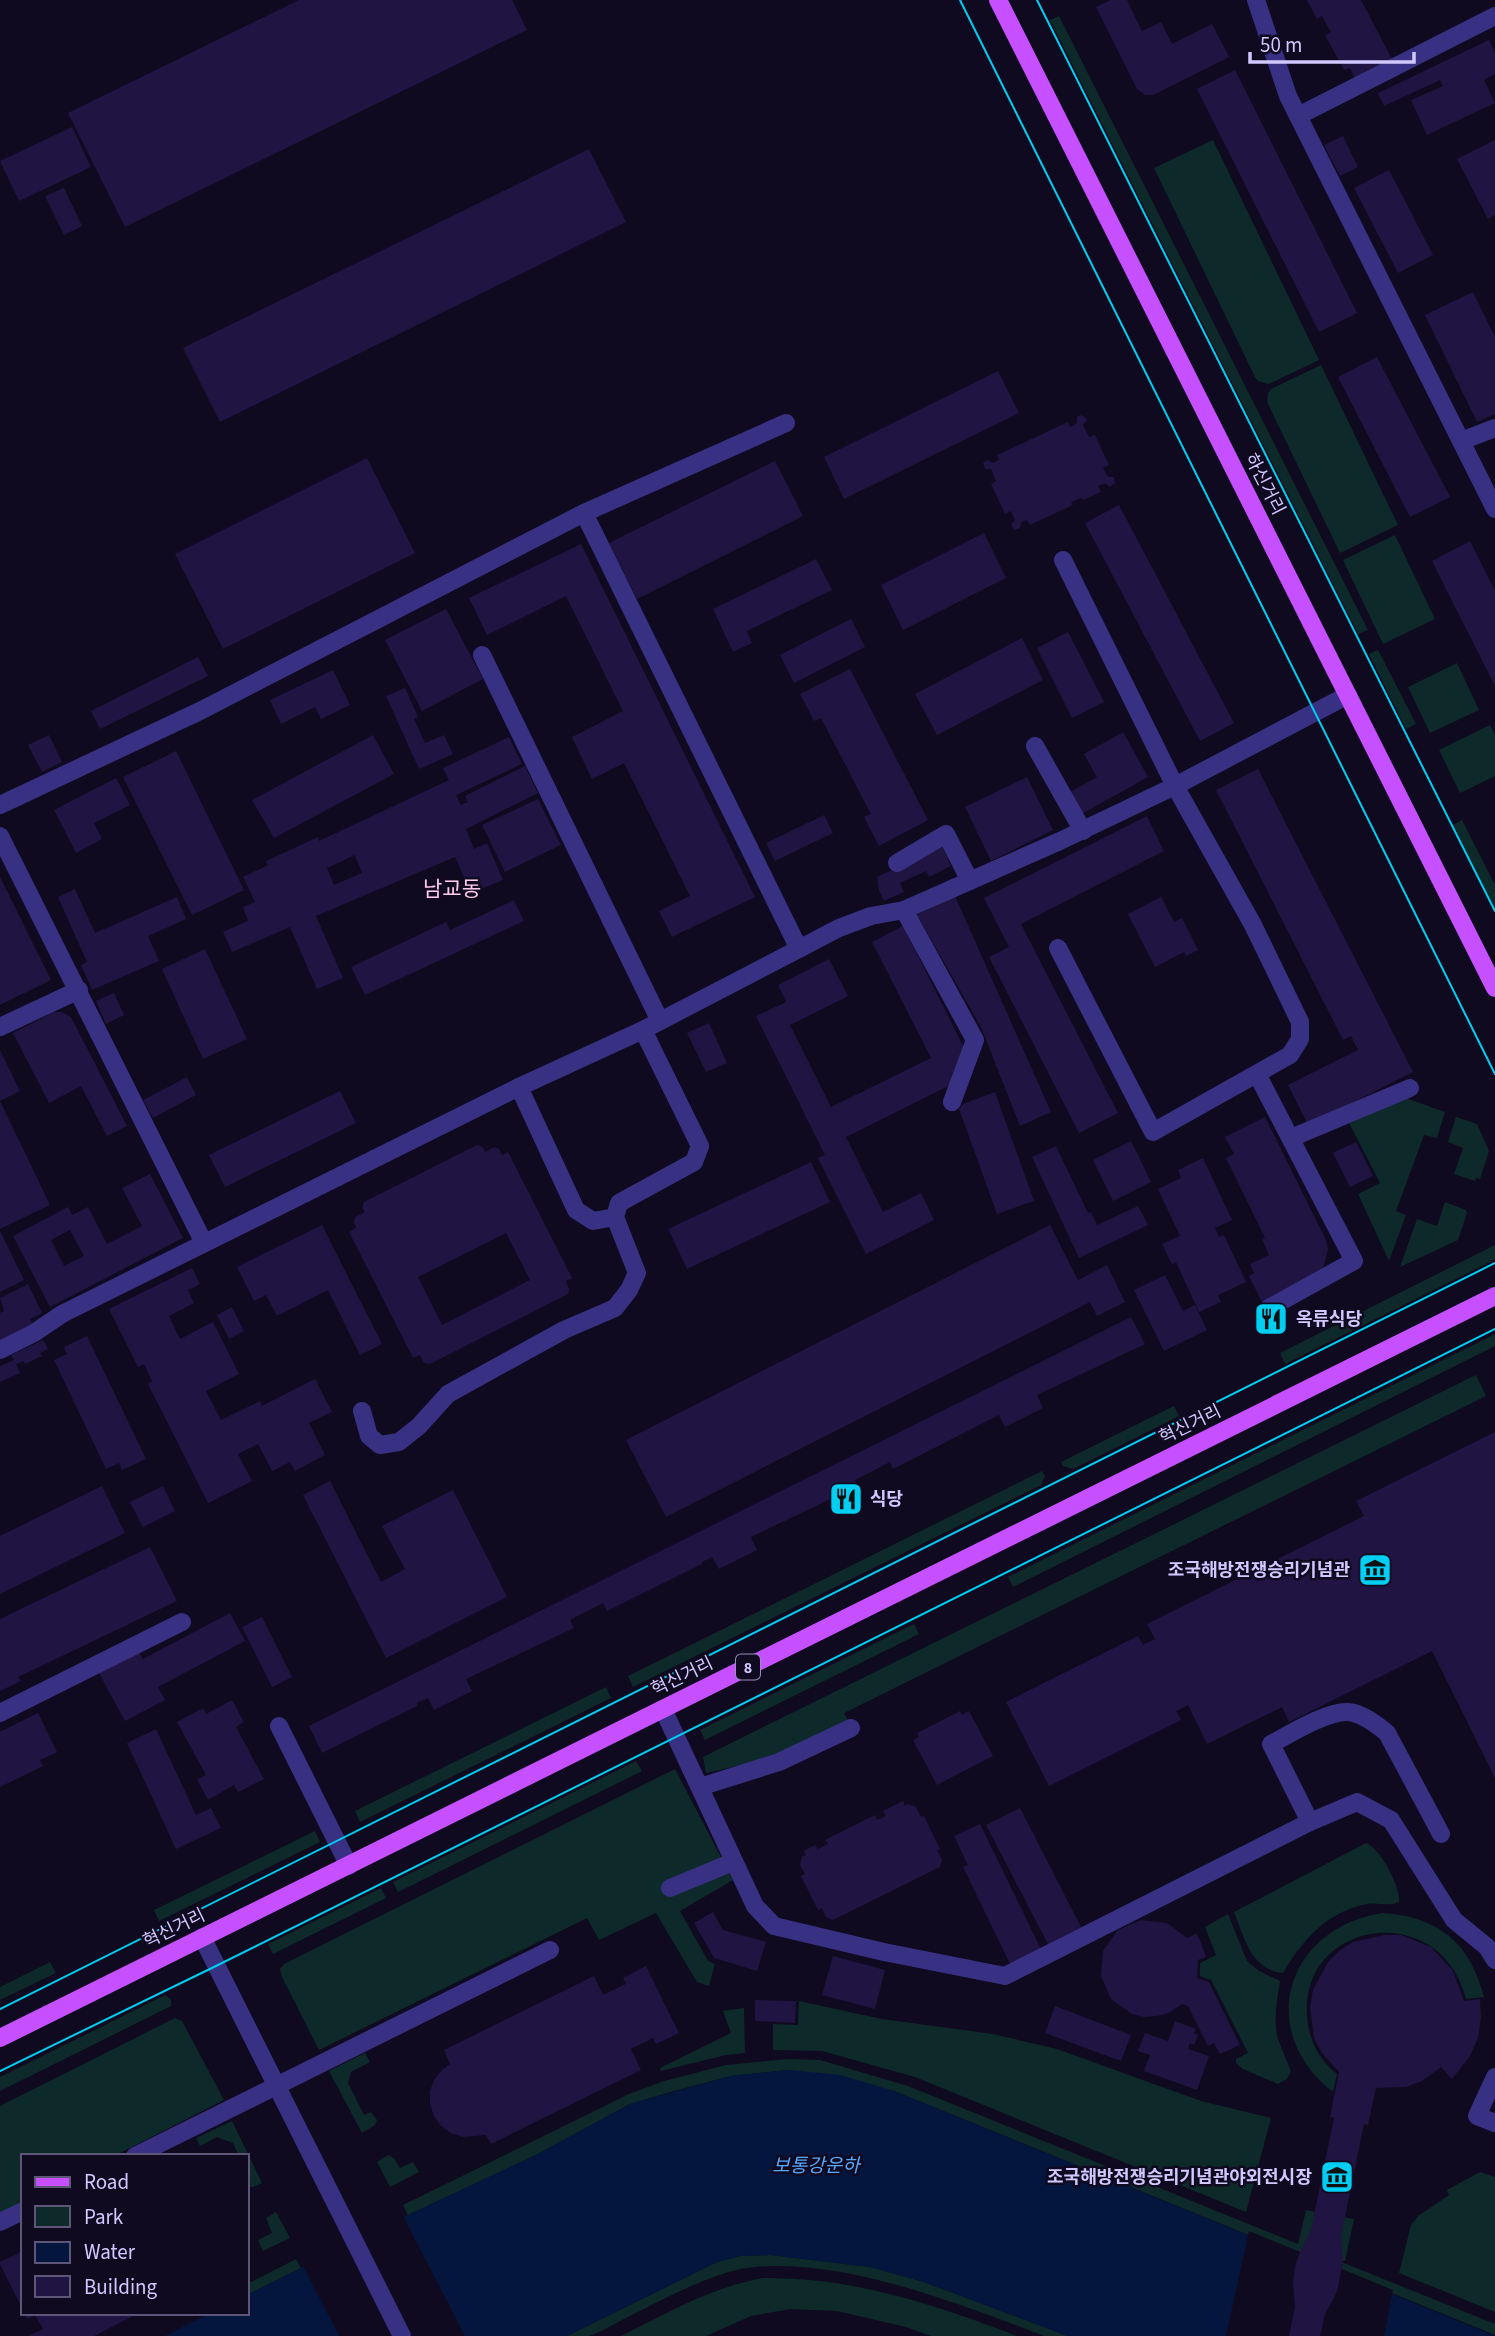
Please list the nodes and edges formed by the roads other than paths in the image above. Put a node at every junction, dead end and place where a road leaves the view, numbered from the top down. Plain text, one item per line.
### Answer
1 (998, 0) edge
2 (1256, 0) edge
3 (1495, 16) edge
4 (1298, 116) junction
5 (786, 423) dead end
6 (1495, 428) edge
7 (1461, 441) junction
8 (1495, 509) edge
9 (584, 513) junction
10 (1063, 560) dead end
11 (482, 654) dead end
12 (1348, 695) junction
13 (1035, 746) dead end
14 (1175, 786) junction
15 (0, 805) edge
16 (1083, 831) junction
17 (0, 836) edge
18 (897, 863) dead end
19 (970, 881) junction
20 (904, 910) junction
21 (1058, 948) dead end
22 (799, 949) junction
23 (1495, 988) edge
24 (79, 990) junction
25 (660, 1021) junction
26 (0, 1027) edge
27 (643, 1030) junction
28 (1257, 1074) junction
29 (519, 1087) junction
30 (1410, 1087) dead end
31 (952, 1102) dead end
32 (1291, 1138) junction
33 (615, 1217) junction
34 (204, 1243) junction
35 (1495, 1296) edge
36 (1269, 1308) dead end
37 (0, 1350) edge
38 (362, 1411) dead end
39 (181, 1622) dead end
40 (663, 1709) junction
41 (0, 1713) edge
42 (279, 1726) dead end
43 (851, 1728) dead end
44 (700, 1787) junction
45 (1310, 1822) junction
46 (1441, 1835) dead end
47 (733, 1862) junction
48 (349, 1866) junction
49 (670, 1888) dead end
50 (202, 1937) junction
51 (550, 1950) dead end
52 (1495, 1960) edge
53 (0, 2038) edge
54 (1495, 2077) edge
55 (278, 2085) junction
56 (1495, 2123) edge
57 (139, 2154) edge
58 (21, 2212) edge
59 (0, 2222) edge
60 (402, 2336) edge

1 - 12 main road, 하신거리
2 - 4 street
3 - 4 street
4 - 7 street
5 - 9 street
6 - 7 street
7 - 8 street
9 - 15 street
9 - 22 street
10 - 14 street
11 - 25 street
12 - 14 street
12 - 23 main road, 하신거리
13 - 16 street
14 - 16 street
14 - 28 street
16 - 19 street
17 - 24 street
18 - 19 street
19 - 20 street
20 - 22 street
20 - 31 street
21 - 28 street
22 - 25 street
24 - 26 street
24 - 34 street
25 - 27 street
27 - 29 street
27 - 33 street
28 - 32 street
29 - 33 street
29 - 34 street
30 - 32 street
32 - 36 street
33 - 38 street
34 - 37 street
35 - 40 main road, 혁신거리 / 8
39 - 41 street
40 - 44 street
40 - 48 main road, 혁신거리 / 8
42 - 48 street
43 - 44 street
44 - 47 street
45 - 46 street
45 - 47 street
45 - 52 street
47 - 49 street
48 - 50 main road, 혁신거리 / 8
50 - 53 main road, 혁신거리 / 8
50 - 55 street
51 - 55 street
54 - 56 street
55 - 57 street
55 - 60 street
58 - 59 street

